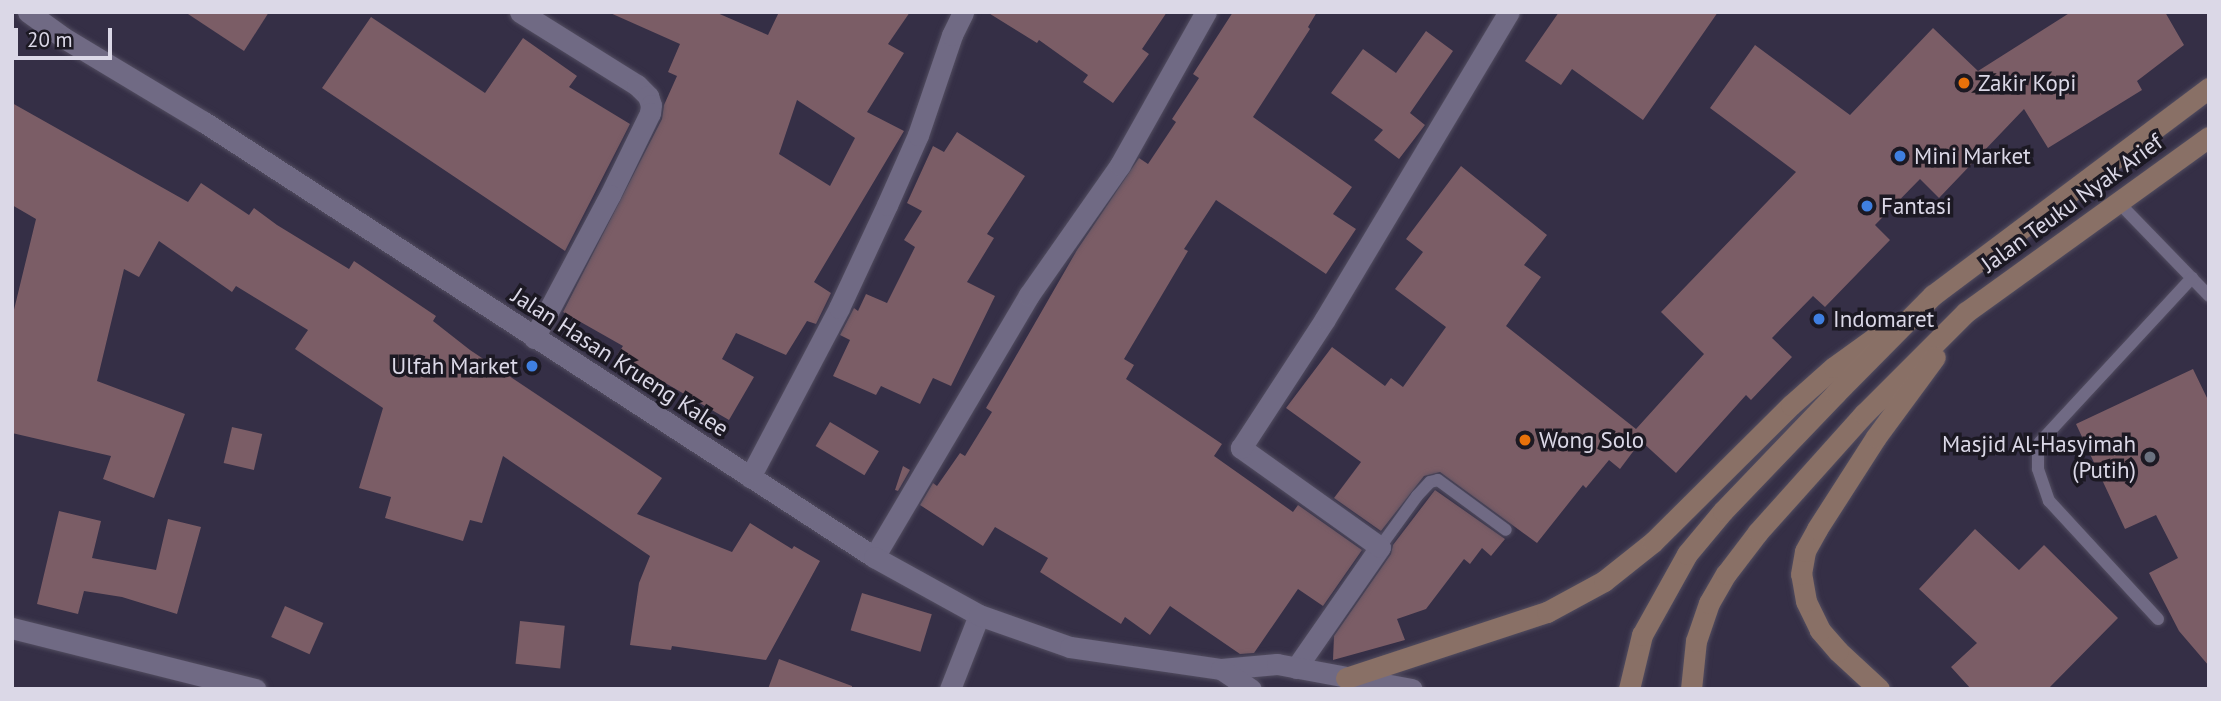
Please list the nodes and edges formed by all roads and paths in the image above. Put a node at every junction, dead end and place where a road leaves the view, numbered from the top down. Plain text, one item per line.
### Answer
1 (28, 12) edge
2 (520, 12) edge
3 (963, 12) edge
4 (1206, 12) edge
5 (1509, 12) edge
6 (2209, 88) edge
7 (2209, 136) edge
8 (2119, 203) junction
9 (2192, 278) junction
10 (1933, 295) junction
11 (2209, 296) edge
12 (1966, 312) junction
13 (534, 338) junction
14 (750, 477) junction
15 (1506, 530) dead end
16 (1380, 547) junction
17 (874, 557) junction
18 (979, 615) junction
19 (2158, 619) dead end
20 (12, 628) edge
21 (1296, 668) junction
22 (1221, 669) junction
23 (1346, 678) junction
24 (256, 689) edge
25 (950, 689) edge
26 (1251, 689) edge
27 (1412, 689) edge
28 (1629, 689) edge
29 (1691, 689) edge
30 (1879, 689) edge

1 - 13 street, Jalan Hasan Krueng Kalee
2 - 13 street
3 - 14 street
4 - 17 street
5 - 16 street
6 - 10 main road, Jalan Teuku Nyak Arief
7 - 8 main road, Jalan Teuku Nyak Arief
8 - 9 lane
8 - 12 main road, Jalan Teuku Nyak Arief
9 - 11 lane
9 - 19 lane
10 - 23 main road
10 - 28 main road, Jalan Teuku Nyak Arief
12 - 29 main road
12 - 30 main road
13 - 14 street, Jalan Hasan Krueng Kalee
14 - 17 street, Jalan Hasan Krueng Kalee
15 - 16 lane
16 - 21 street
17 - 18 street, Jalan Hasan Krueng Kalee
18 - 22 street, Jalan Hasan Krueng Kalee
18 - 25 street
20 - 24 street
21 - 22 street
21 - 23 street
22 - 26 street
23 - 27 street

